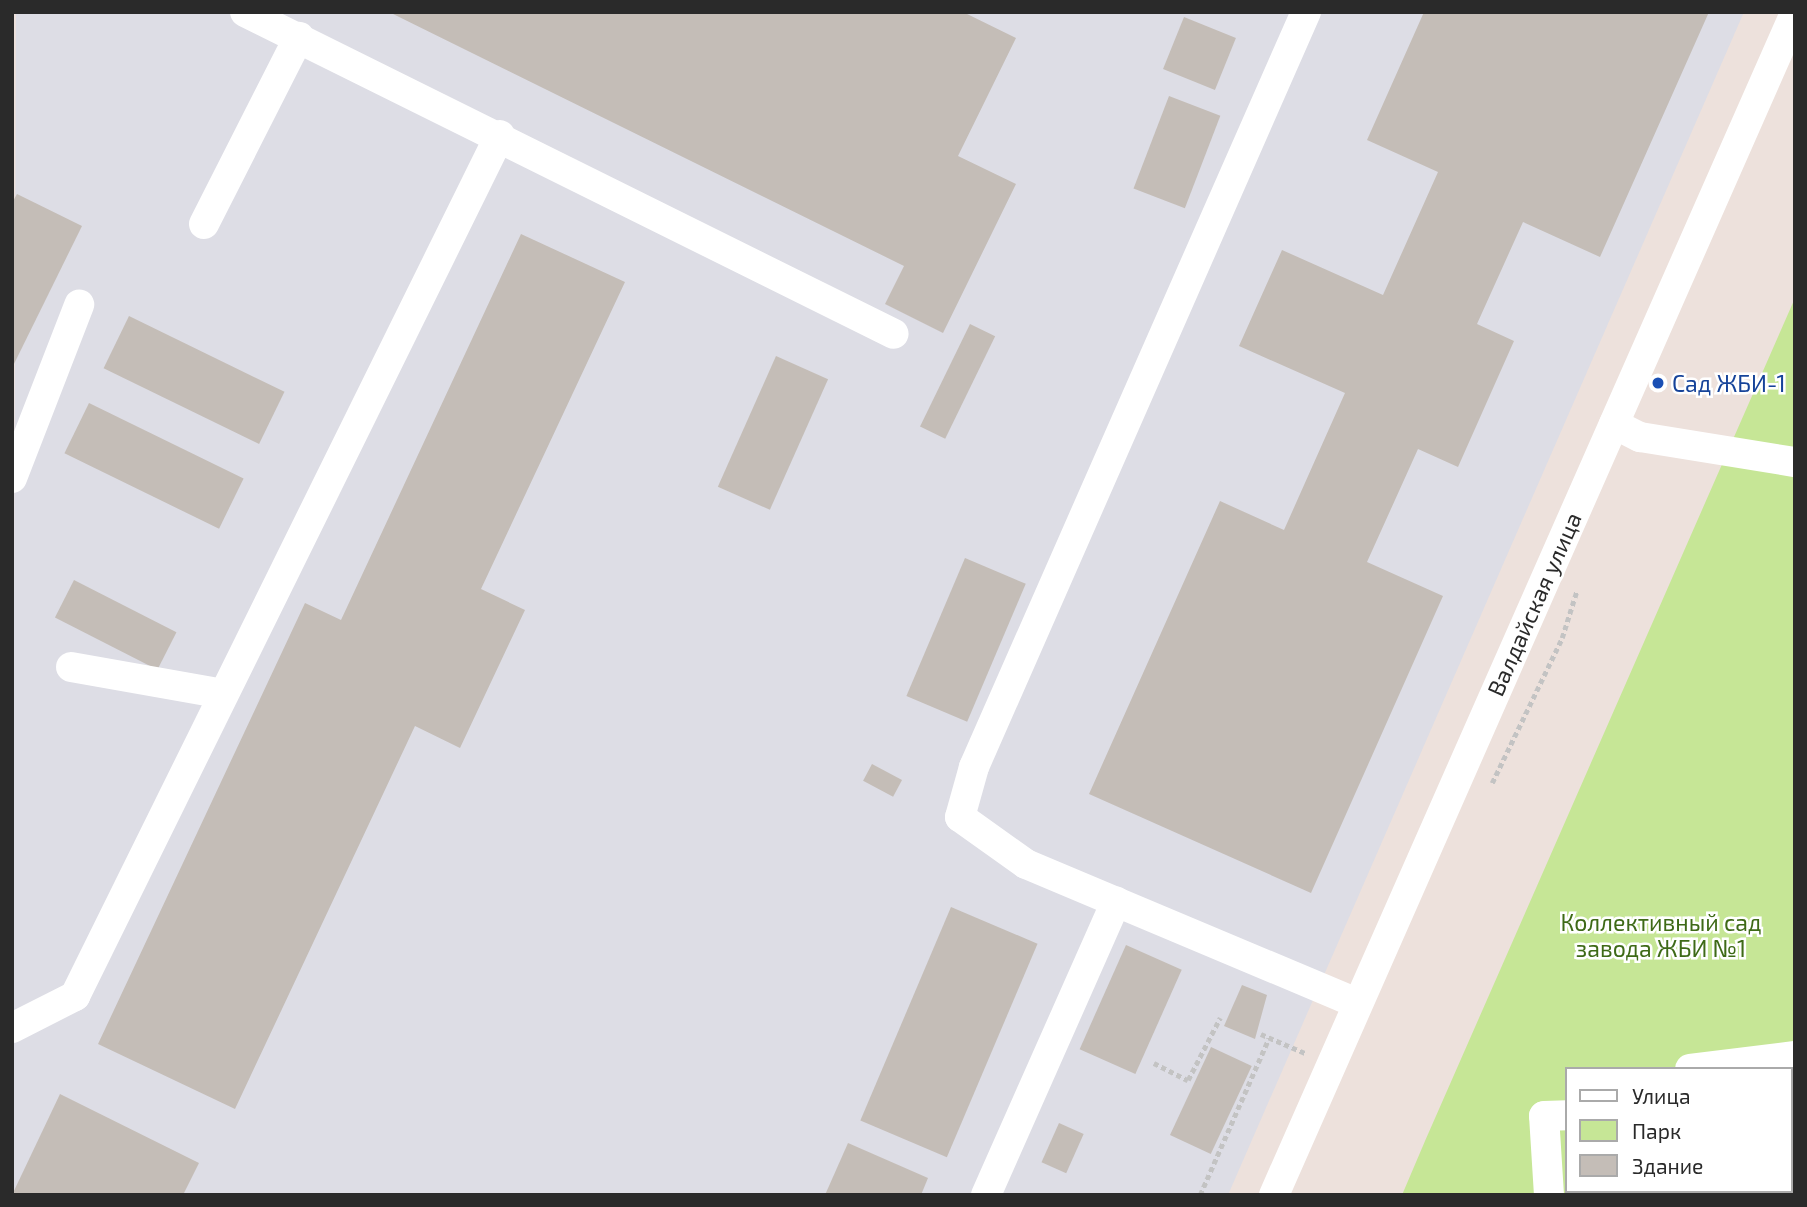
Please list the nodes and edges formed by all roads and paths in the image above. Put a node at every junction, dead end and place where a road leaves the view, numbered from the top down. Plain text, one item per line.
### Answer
1 (245, 12) edge
2 (1306, 12) edge
3 (1795, 13) edge
4 (299, 37) junction
5 (500, 135) junction
6 (204, 224) dead end
7 (79, 305) dead end
8 (894, 334) dead end
9 (1614, 424) junction
10 (1795, 462) edge
11 (12, 478) edge
12 (71, 667) dead end
13 (224, 694) junction
14 (1116, 902) junction
15 (1355, 1002) junction
16 (1220, 1018) dead end
17 (12, 1028) edge
18 (1269, 1038) dead end
19 (1795, 1056) edge
20 (1154, 1063) dead end
21 (1706, 1067) edge
22 (1566, 1115) edge
23 (986, 1195) edge
24 (1200, 1195) edge
25 (1274, 1195) edge
26 (1549, 1195) edge

1 - 4 street
2 - 14 street
3 - 9 street, Валдайская улица
4 - 5 street
4 - 6 street
5 - 8 street
5 - 13 street
7 - 11 street
9 - 10 street
9 - 15 street, Валдайская улица
12 - 13 street
13 - 17 street
14 - 15 street
14 - 23 street
15 - 25 street, Валдайская улица
16 - 20 path
18 - 24 path
19 - 21 street
22 - 26 street

